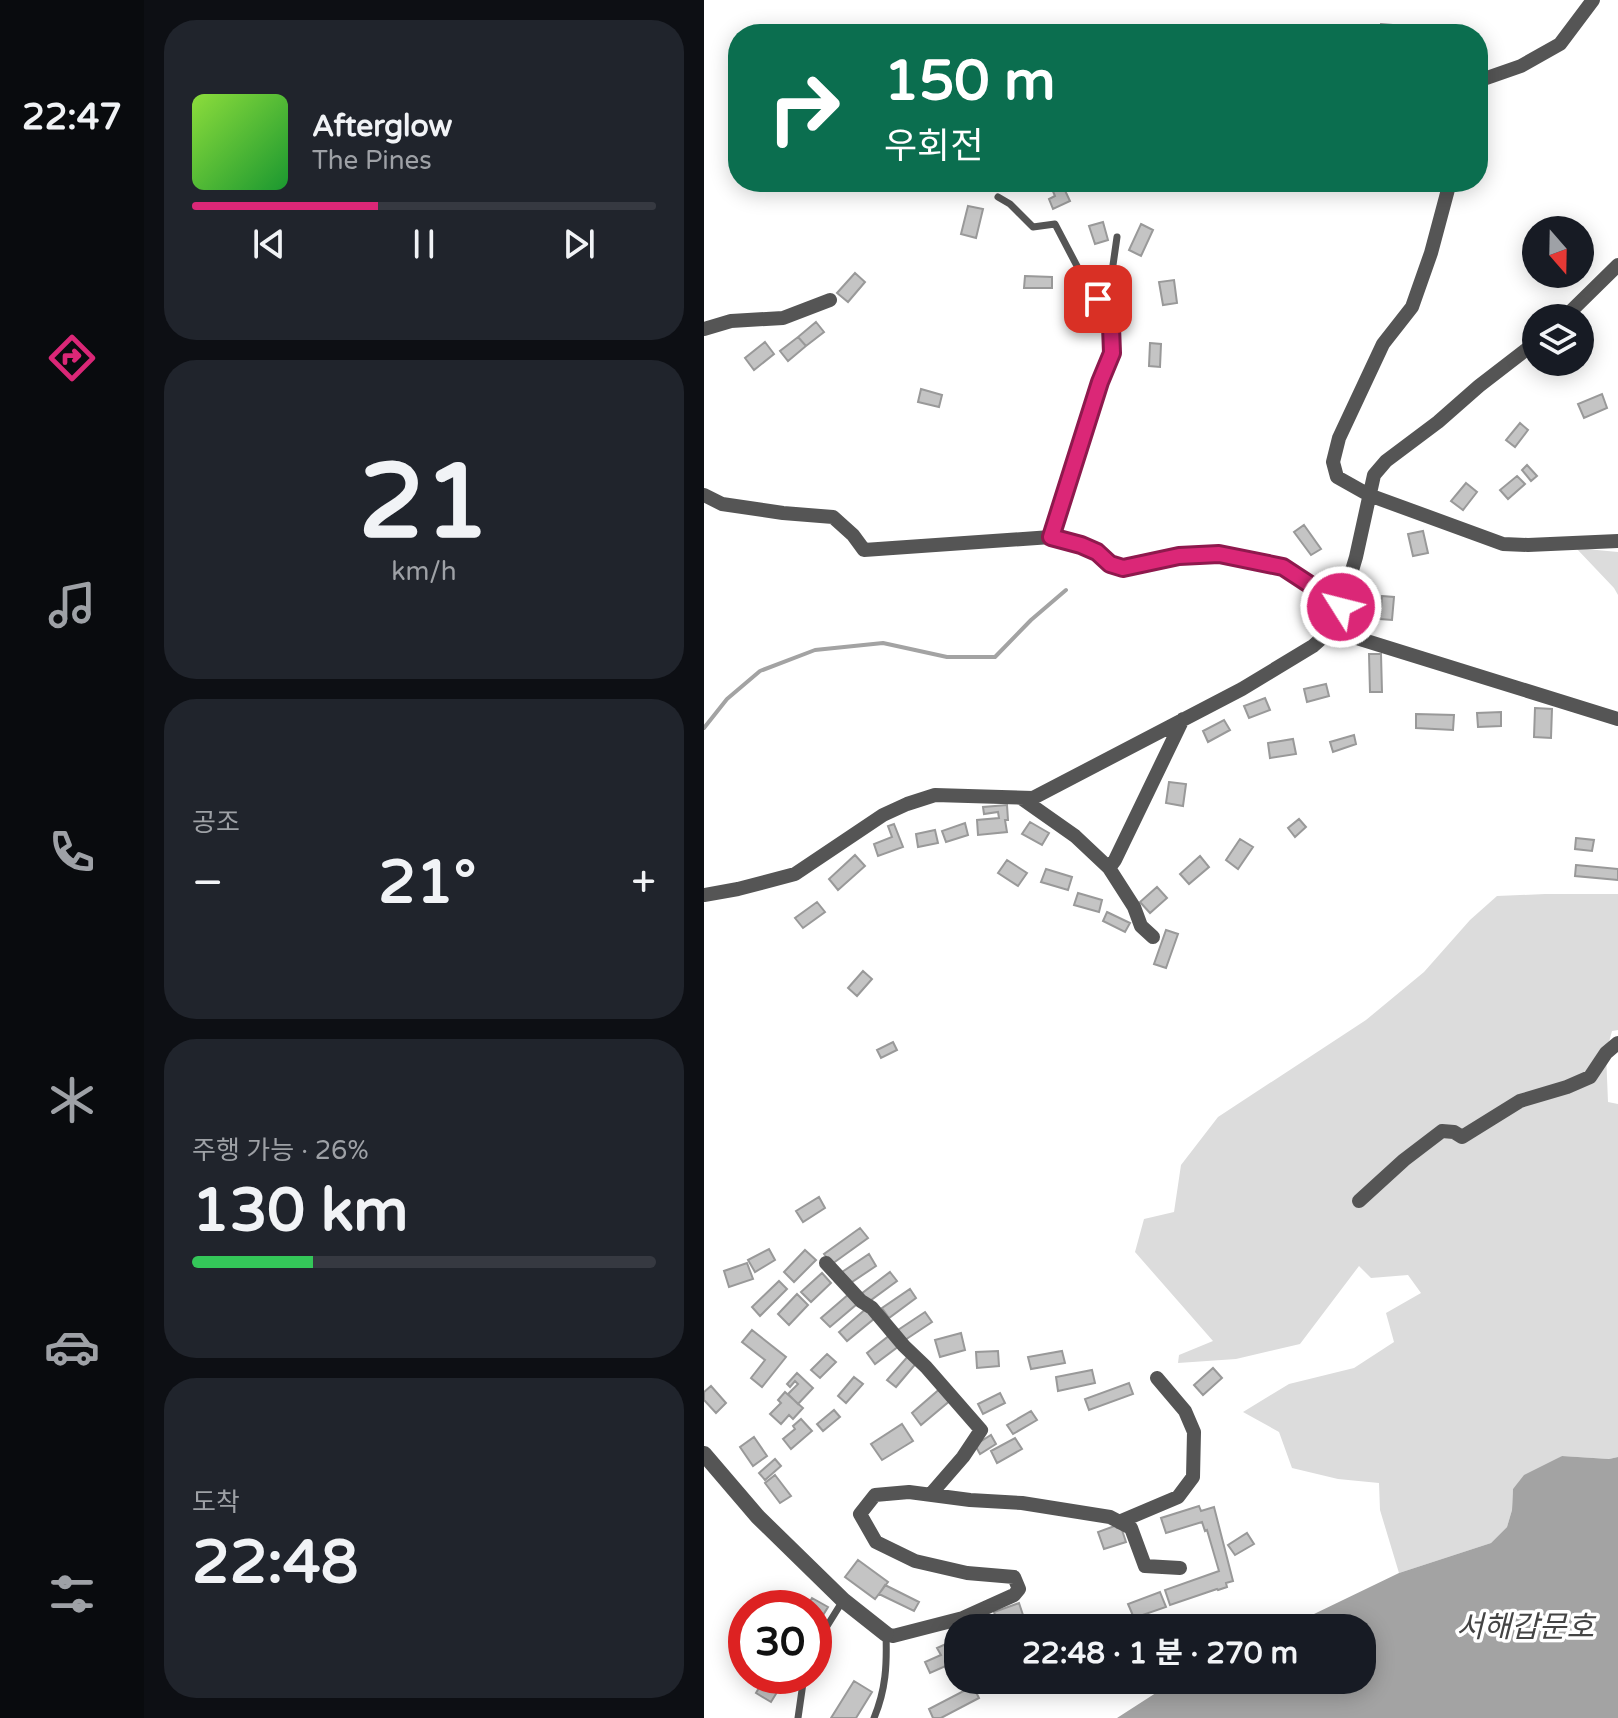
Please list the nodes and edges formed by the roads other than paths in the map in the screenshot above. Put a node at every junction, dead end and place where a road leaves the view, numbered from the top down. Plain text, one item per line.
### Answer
1 (1593, 0) edge
2 (1488, 78) edge
3 (1447, 192) edge
4 (998, 197) dead end
5 (1117, 237) dead end
6 (1618, 265) edge
7 (1098, 299) junction
8 (830, 300) dead end
9 (1578, 304) edge
10 (704, 329) edge
11 (1522, 353) edge
12 (704, 495) edge
13 (1369, 495) junction
14 (1051, 537) junction
15 (1618, 541) edge
16 (1341, 607) junction
17 (1331, 630) junction
18 (1183, 719) junction
19 (1618, 719) edge
20 (1020, 798) junction
21 (1109, 868) junction
22 (704, 895) edge
23 (1153, 937) dead end
24 (1618, 1043) edge
25 (1359, 1201) dead end
26 (826, 1263) dead end
27 (1157, 1378) dead end
28 (704, 1454) edge
29 (930, 1495) junction
30 (1119, 1522) junction
31 (1180, 1568) dead end
32 (843, 1600) junction
33 (832, 1618) edge
34 (886, 1634) junction
35 (801, 1694) edge
36 (798, 1718) edge
37 (874, 1718) edge

1 - 2 street
3 - 13 street
4 - 7 lane
5 - 7 lane
6 - 9 street
7 - 14 lane
8 - 10 street
11 - 13 street
12 - 14 street
13 - 15 street
13 - 16 street
14 - 16 street
16 - 17 street
17 - 18 street
17 - 19 street
18 - 20 street
18 - 21 street
20 - 21 street
20 - 22 street
21 - 23 street
24 - 25 street
26 - 29 street
27 - 30 street
28 - 32 street
29 - 30 street
29 - 34 street
30 - 31 street
32 - 33 lane
32 - 34 street
34 - 37 lane
35 - 36 lane

